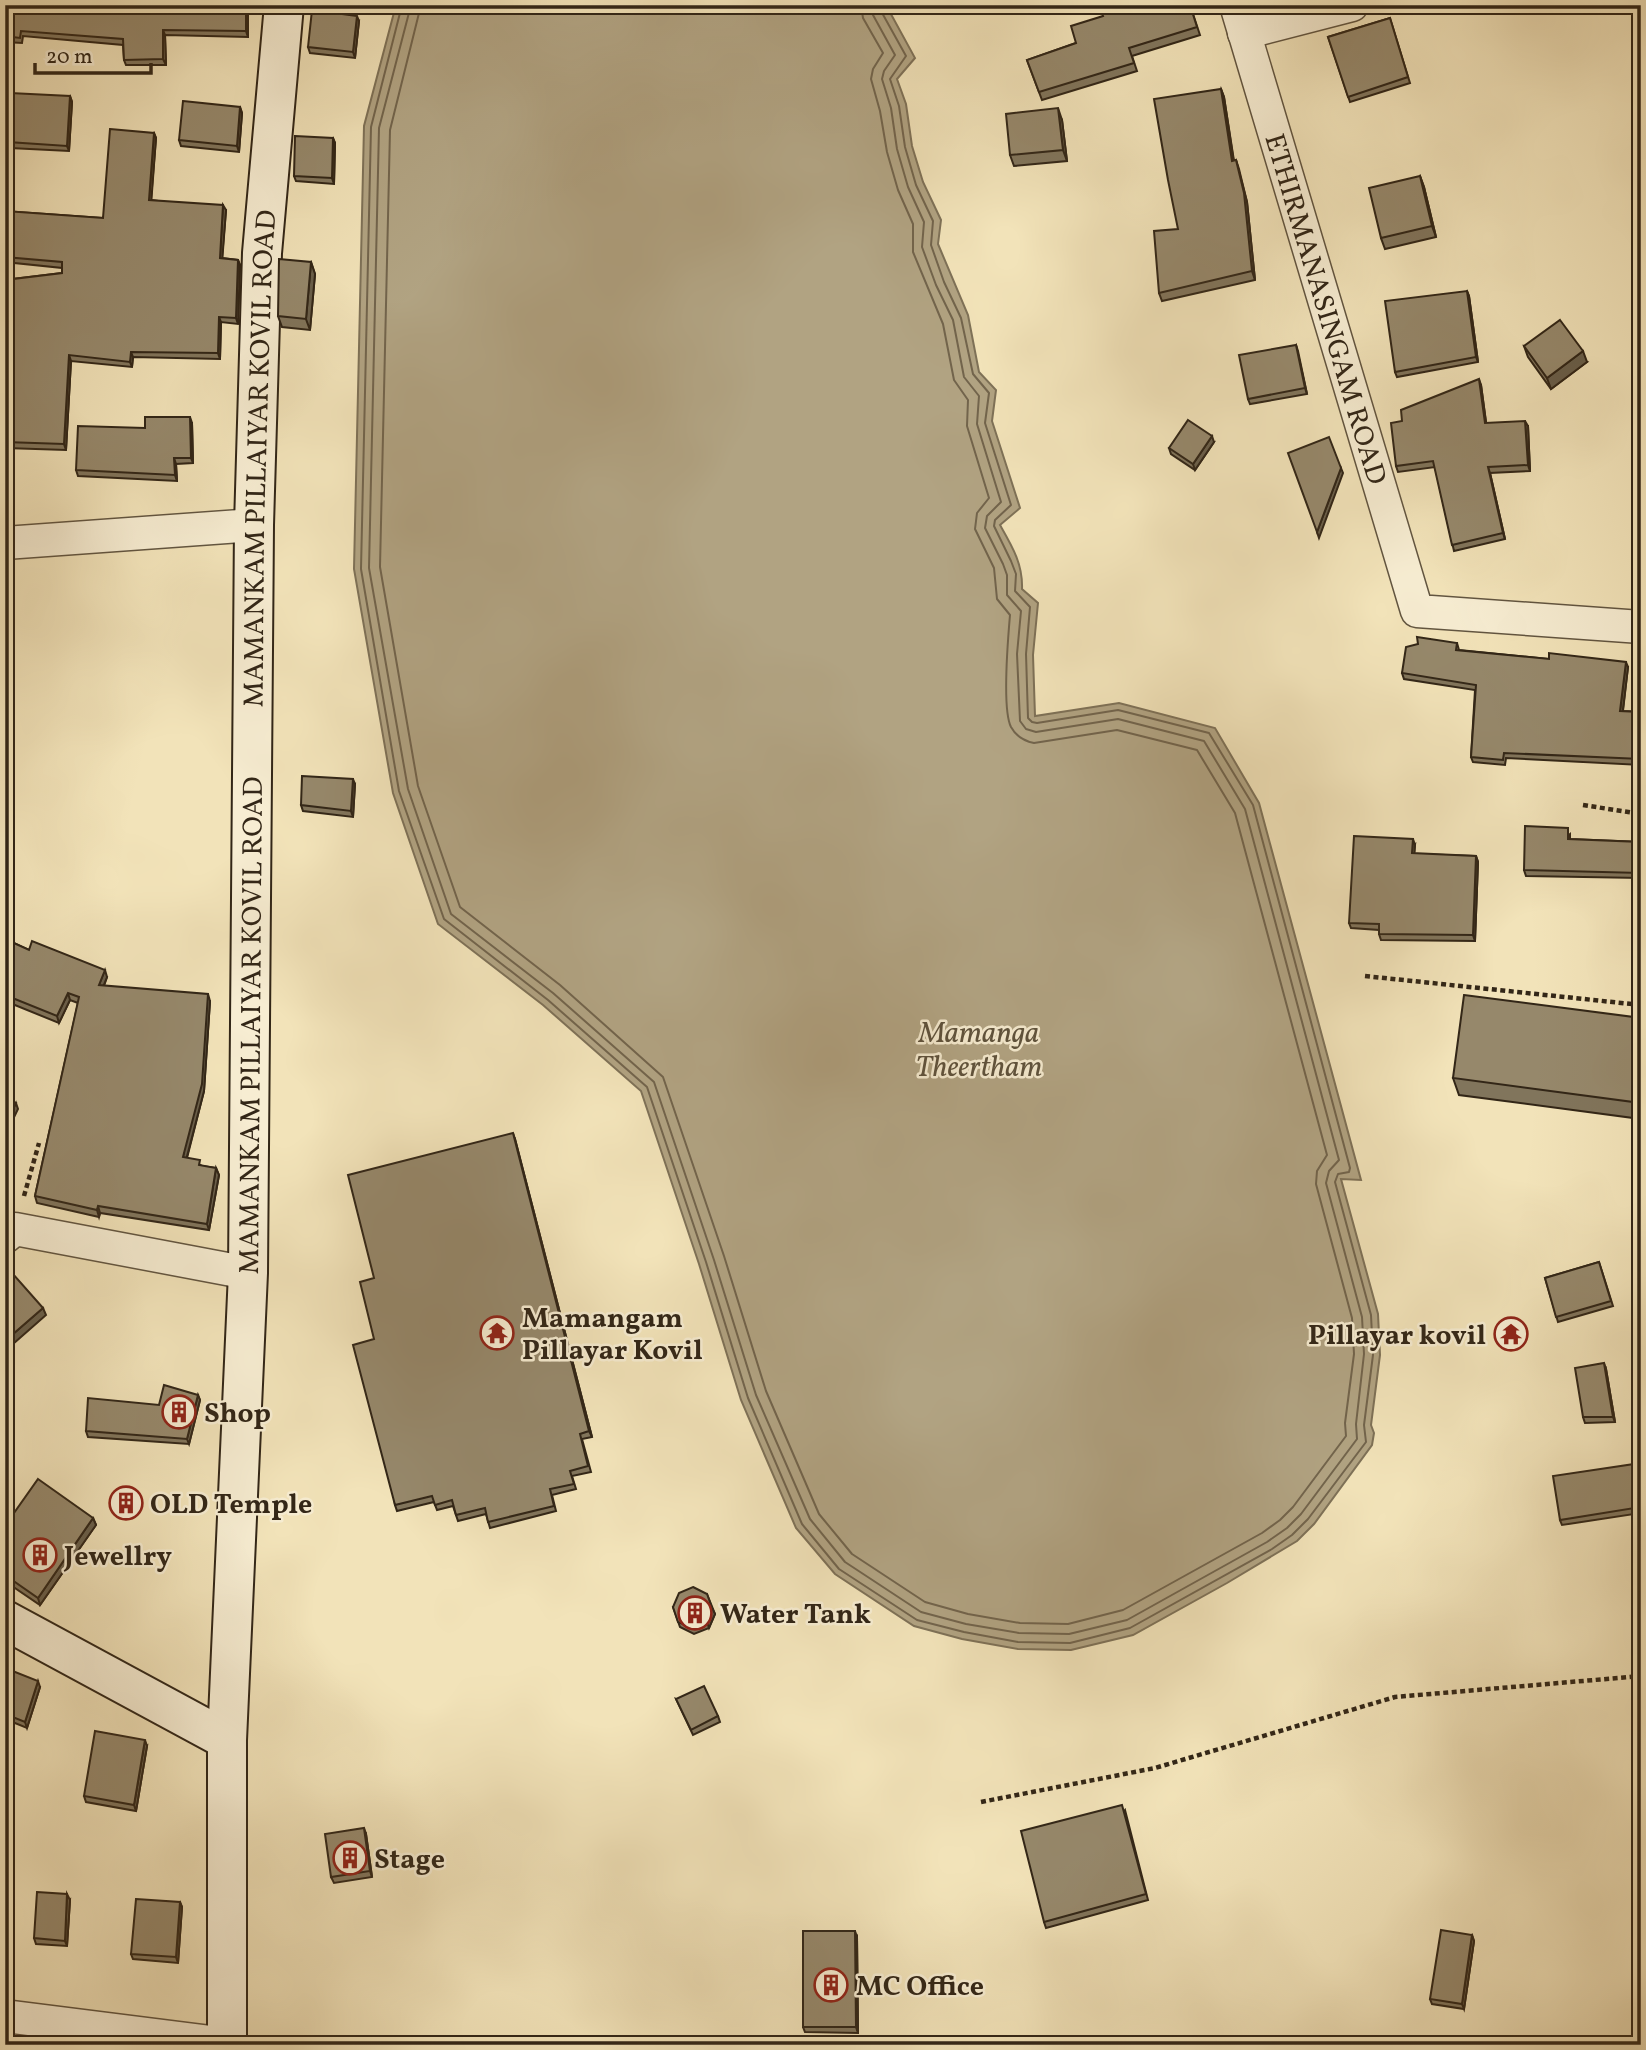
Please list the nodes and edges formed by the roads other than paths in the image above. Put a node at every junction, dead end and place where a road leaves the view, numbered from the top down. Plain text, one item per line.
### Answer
1 (284, 5) edge
2 (1352, 5) edge
3 (1240, 19) edge
4 (254, 524) junction
5 (5, 543) edge
6 (1641, 627) edge
7 (10, 1233) edge
8 (248, 1273) junction
9 (5, 1620) edge
10 (227, 1740) junction
11 (5, 2016) edge
12 (227, 2044) edge

1 - 4 main road, MAMANKAM PILLAIYAR KOVIL ROAD
2 - 3 street
3 - 6 street, ETHIRMANASINGAM ROAD
4 - 5 street
4 - 8 main road, MAMANKAM PILLAIYAR KOVIL ROAD
7 - 8 street
8 - 10 main road, MAMANKAM PILLAIYAR KOVIL ROAD
9 - 10 main road
10 - 12 main road, MAMANKAM PILLAIYAR KOVIL ROAD
11 - 12 street

